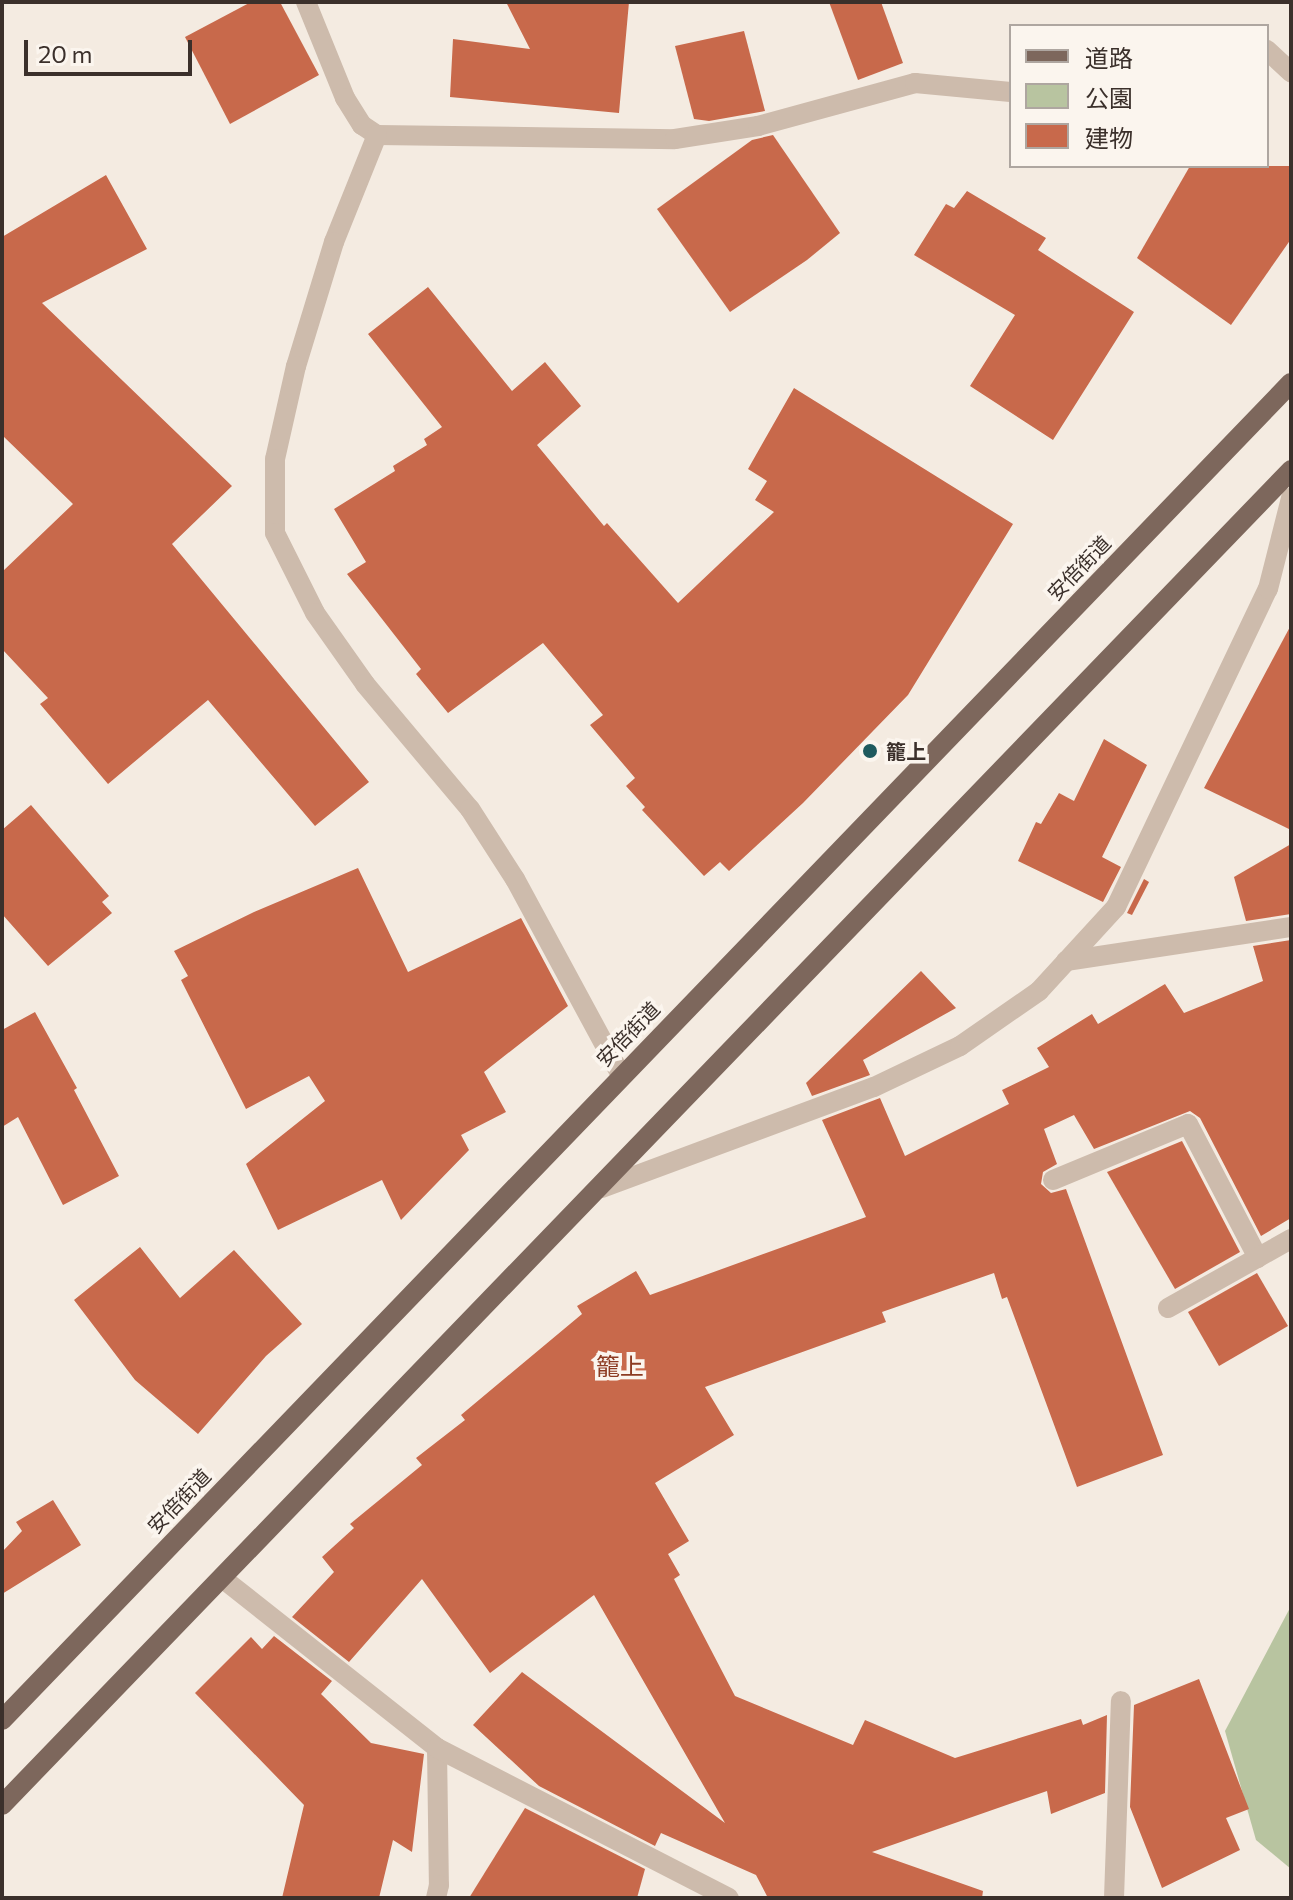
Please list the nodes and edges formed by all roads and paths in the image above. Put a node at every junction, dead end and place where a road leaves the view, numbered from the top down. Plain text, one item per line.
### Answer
1 (306, 2) edge
2 (1269, 52) edge
3 (1291, 72) edge
4 (1009, 92) edge
5 (377, 135) junction
6 (1291, 383) edge
7 (1291, 470) edge
8 (1291, 498) edge
9 (1291, 927) edge
10 (1066, 961) junction
11 (621, 1075) junction
12 (1053, 1180) dead end
13 (602, 1188) junction
14 (1291, 1239) edge
15 (1258, 1258) junction
16 (1168, 1308) dead end
17 (222, 1578) junction
18 (1121, 1701) dead end
19 (2, 1720) edge
20 (437, 1748) junction
21 (2, 1805) edge
22 (436, 1898) edge
23 (729, 1898) edge
24 (1114, 1898) edge

1 - 5 street
2 - 3 street
4 - 5 street
5 - 11 street
6 - 11 main road, 安倍街道
7 - 13 main road
8 - 10 street
9 - 10 street
10 - 13 street
11 - 19 main road, 安倍街道
12 - 15 street
13 - 17 main road
14 - 15 street
15 - 16 street
17 - 20 street
17 - 21 main road
18 - 24 street
20 - 22 street
20 - 23 street

